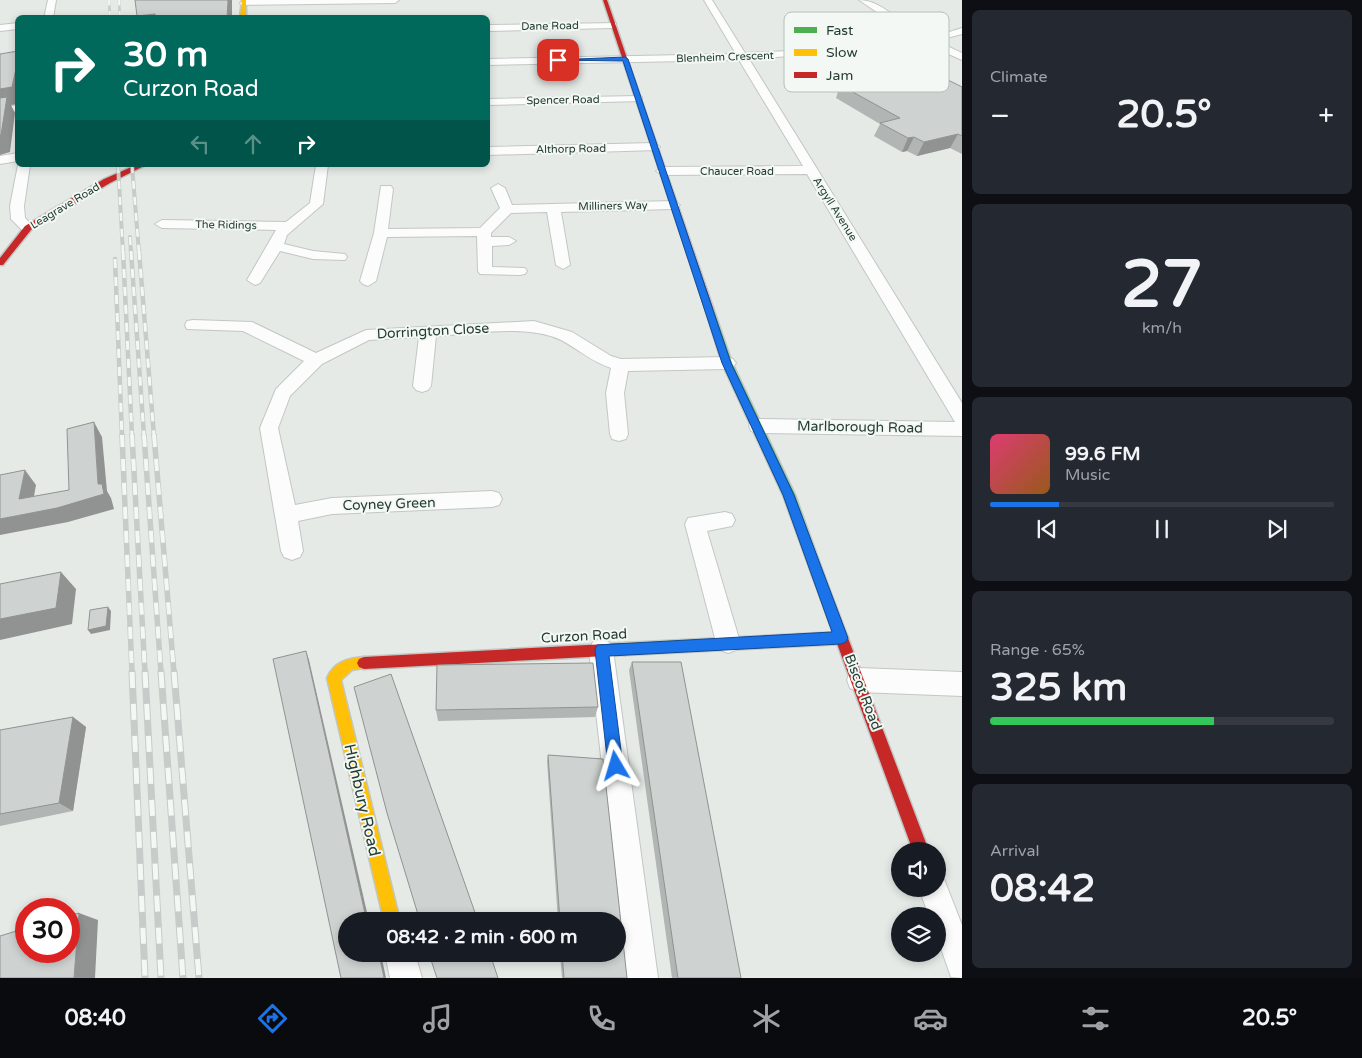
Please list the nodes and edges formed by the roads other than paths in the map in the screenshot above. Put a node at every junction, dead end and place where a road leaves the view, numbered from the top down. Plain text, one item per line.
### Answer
1 (52, 0) edge
2 (395, 0) edge
3 (605, 0) edge
4 (708, 0) edge
5 (863, 0) edge
6 (244, 2) edge
7 (880, 12) edge
8 (49, 15) edge
9 (243, 15) edge
10 (613, 25) junction
11 (15, 26) edge
12 (0, 28) edge
13 (490, 28) edge
14 (962, 31) edge
15 (949, 37) edge
16 (949, 49) edge
17 (784, 55) edge
18 (743, 57) junction
19 (962, 57) edge
20 (625, 59) junction
21 (490, 62) edge
22 (638, 98) junction
23 (490, 102) edge
24 (15, 108) edge
25 (0, 111) edge
26 (654, 147) junction
27 (490, 151) edge
28 (15, 158) edge
29 (0, 160) edge
30 (24, 167) edge
31 (138, 167) edge
32 (322, 167) edge
33 (811, 170) junction
34 (662, 171) junction
35 (498, 188) dead end
36 (386, 189) dead end
37 (673, 205) junction
38 (553, 207) junction
39 (506, 209) junction
40 (162, 224) dead end
41 (289, 226) junction
42 (28, 228) junction
43 (381, 233) junction
44 (485, 237) junction
45 (509, 241) dead end
46 (276, 246) junction
47 (340, 257) dead end
48 (0, 263) edge
49 (564, 265) dead end
50 (520, 271) dead end
51 (255, 280) dead end
52 (368, 282) dead end
53 (193, 325) dead end
54 (428, 330) junction
55 (316, 360) junction
56 (727, 363) junction
57 (620, 365) junction
58 (422, 386) dead end
59 (962, 418) edge
60 (758, 426) junction
61 (962, 428) edge
62 (619, 434) dead end
63 (492, 499) dead end
64 (288, 514) junction
65 (724, 520) dead end
66 (292, 550) dead end
67 (841, 638) junction
68 (728, 642) junction
69 (601, 650) junction
70 (334, 678) joint
71 (860, 680) junction
72 (962, 684) edge
73 (918, 842) edge
74 (937, 897) edge
75 (390, 912) edge
76 (402, 962) edge
77 (962, 966) edge
78 (406, 978) edge
79 (642, 978) edge

1 - 8 street
2 - 6 street
3 - 10 street, Biscot Road
4 - 18 street, Argyll Avenue
5 - 7 street
6 - 9 street
10 - 13 street, Dane Road
10 - 20 street, Biscot Road
11 - 12 street
14 - 15 street
16 - 19 street
17 - 18 street, Blenheim Crescent
18 - 20 street, Blenheim Crescent
18 - 33 street, Argyll Avenue
20 - 21 street, Blenheim Crescent
20 - 22 street, Biscot Road
22 - 23 street, Spencer Road
22 - 26 street, Biscot Road
24 - 25 street
26 - 27 street, Althorp Road
26 - 34 street, Biscot Road
28 - 29 street
30 - 42 street
31 - 42 street, Leagrave Road
32 - 41 street
33 - 34 street, Chaucer Road
33 - 59 street, Argyll Avenue
34 - 37 street, Biscot Road
35 - 39 street
36 - 43 street
37 - 38 street, Milliners Way
37 - 56 street, Biscot Road
38 - 39 street, Milliners Way
38 - 49 street
39 - 44 street
40 - 41 street, The Ridings
41 - 46 street
42 - 48 street, Leagrave Road
43 - 44 street
43 - 52 street
44 - 45 street
44 - 50 street
46 - 47 street
46 - 51 street
53 - 55 street
54 - 55 street, Dorrington Close
54 - 57 street, Dorrington Close
54 - 58 street
55 - 64 street, Dorrington Close
56 - 57 street, Dorrington Close
56 - 60 street, Biscot Road
57 - 62 street
60 - 61 street, Marlborough Road
60 - 67 street, Biscot Road
63 - 64 street, Coyney Green
64 - 66 street, Dorrington Close
65 - 68 street
67 - 68 street, Curzon Road
67 - 71 street, Biscot Road
68 - 69 street, Curzon Road
69 - 70 street, Curzon Road
69 - 79 street
70 - 75 street, Highbury Road
71 - 72 street
71 - 73 street, Biscot Road
74 - 77 street
76 - 78 street

